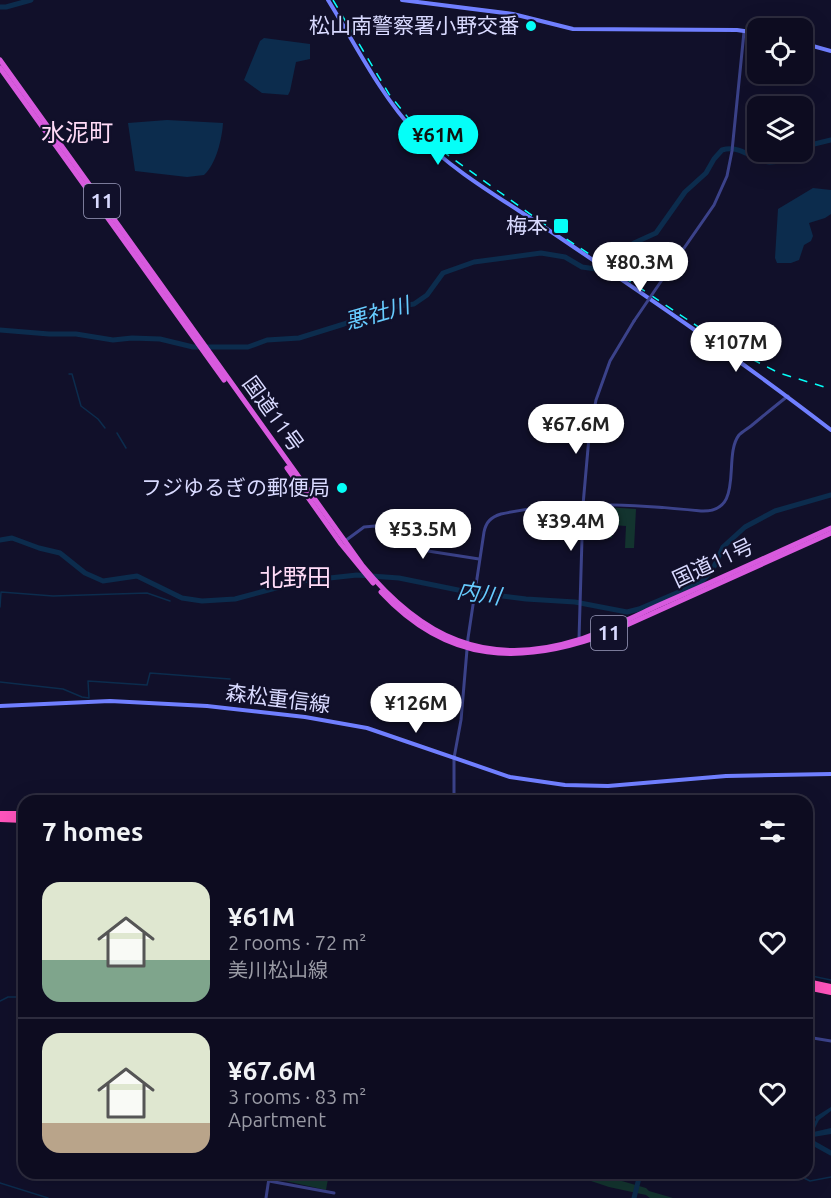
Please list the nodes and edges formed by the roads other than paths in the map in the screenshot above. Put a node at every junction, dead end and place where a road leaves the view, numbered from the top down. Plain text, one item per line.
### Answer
1 (328, 0) edge
2 (402, 0) edge
3 (744, 31) junction
4 (747, 31) edge
5 (813, 47) edge
6 (831, 51) edge
7 (0, 60) edge
8 (0, 68) edge
9 (202, 347) junction
10 (788, 396) junction
11 (831, 430) edge
12 (583, 505) junction
13 (831, 530) edge
14 (345, 542) junction
15 (479, 559) junction
16 (360, 566) junction
17 (579, 642) junction
18 (468, 646) junction
19 (0, 705) edge
20 (454, 758) junction
21 (831, 774) edge
22 (454, 795) edge
23 (0, 813) edge
24 (18, 814) edge
25 (0, 819) edge
26 (18, 819) edge
27 (813, 983) edge
28 (831, 987) edge
29 (813, 988) edge
30 (831, 992) edge
31 (813, 1038) edge
32 (831, 1041) edge
33 (334, 1193) dead end
34 (266, 1198) edge

1 - 10 main road
2 - 3 main road
3 - 4 main road
3 - 12 street, bridge
5 - 6 main road
7 - 9 highway, 国道11号 / 11
8 - 9 highway, 国道11号 / 11
9 - 14 highway, 国道11号 / 11
9 - 16 highway, 国道11号 / 11
10 - 11 main road
10 - 12 street
12 - 15 street
12 - 17 street
13 - 17 highway, 国道11号 / 11
14 - 15 street
14 - 16 highway, 国道11号 / 11
15 - 18 street
16 - 18 highway, 国道11号 / 11
17 - 18 highway, 国道11号 / 11
18 - 20 street
19 - 20 main road, 森松重信線
20 - 21 main road, 森松重信線
20 - 22 street
23 - 24 highway
25 - 26 highway
27 - 28 highway
29 - 30 highway
31 - 32 street
33 - 34 street

